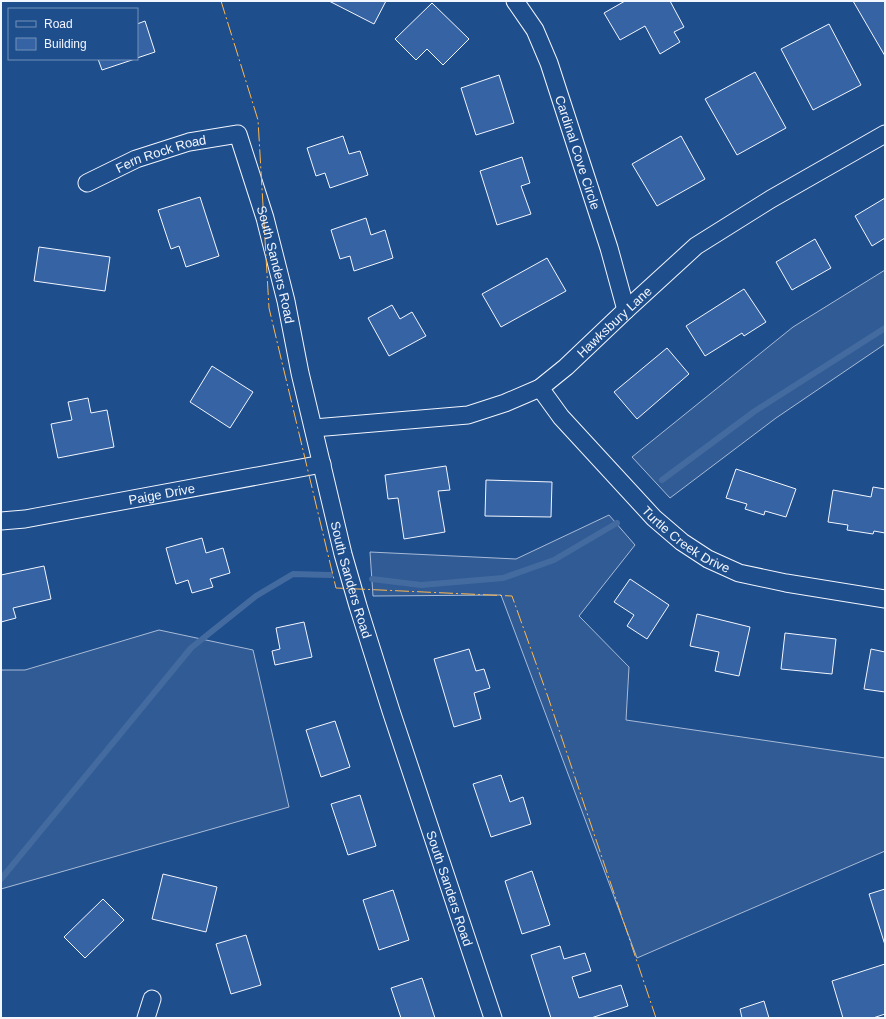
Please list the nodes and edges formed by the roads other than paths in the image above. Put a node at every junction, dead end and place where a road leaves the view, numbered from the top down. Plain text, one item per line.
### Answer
1 (516, 2) edge
2 (238, 134) joint
3 (885, 134) edge
4 (87, 183) dead end
5 (626, 310) junction
6 (540, 388) junction
7 (314, 428) junction
8 (322, 464) junction
9 (1, 521) edge
10 (885, 599) edge
11 (152, 999) dead end
12 (146, 1018) edge
13 (493, 1018) edge

1 - 5 street, Cardinal Cove Circle
2 - 4 street, Fern Rock Road
2 - 7 street, South Sanders Road
3 - 5 street, Hawksbury Lane
5 - 6 street, Hawksbury Lane
6 - 7 street, Hawksbury Lane
6 - 10 street, Turtle Creek Drive
7 - 8 street, South Sanders Road
8 - 9 street, Paige Drive
8 - 13 street, South Sanders Road
11 - 12 street

